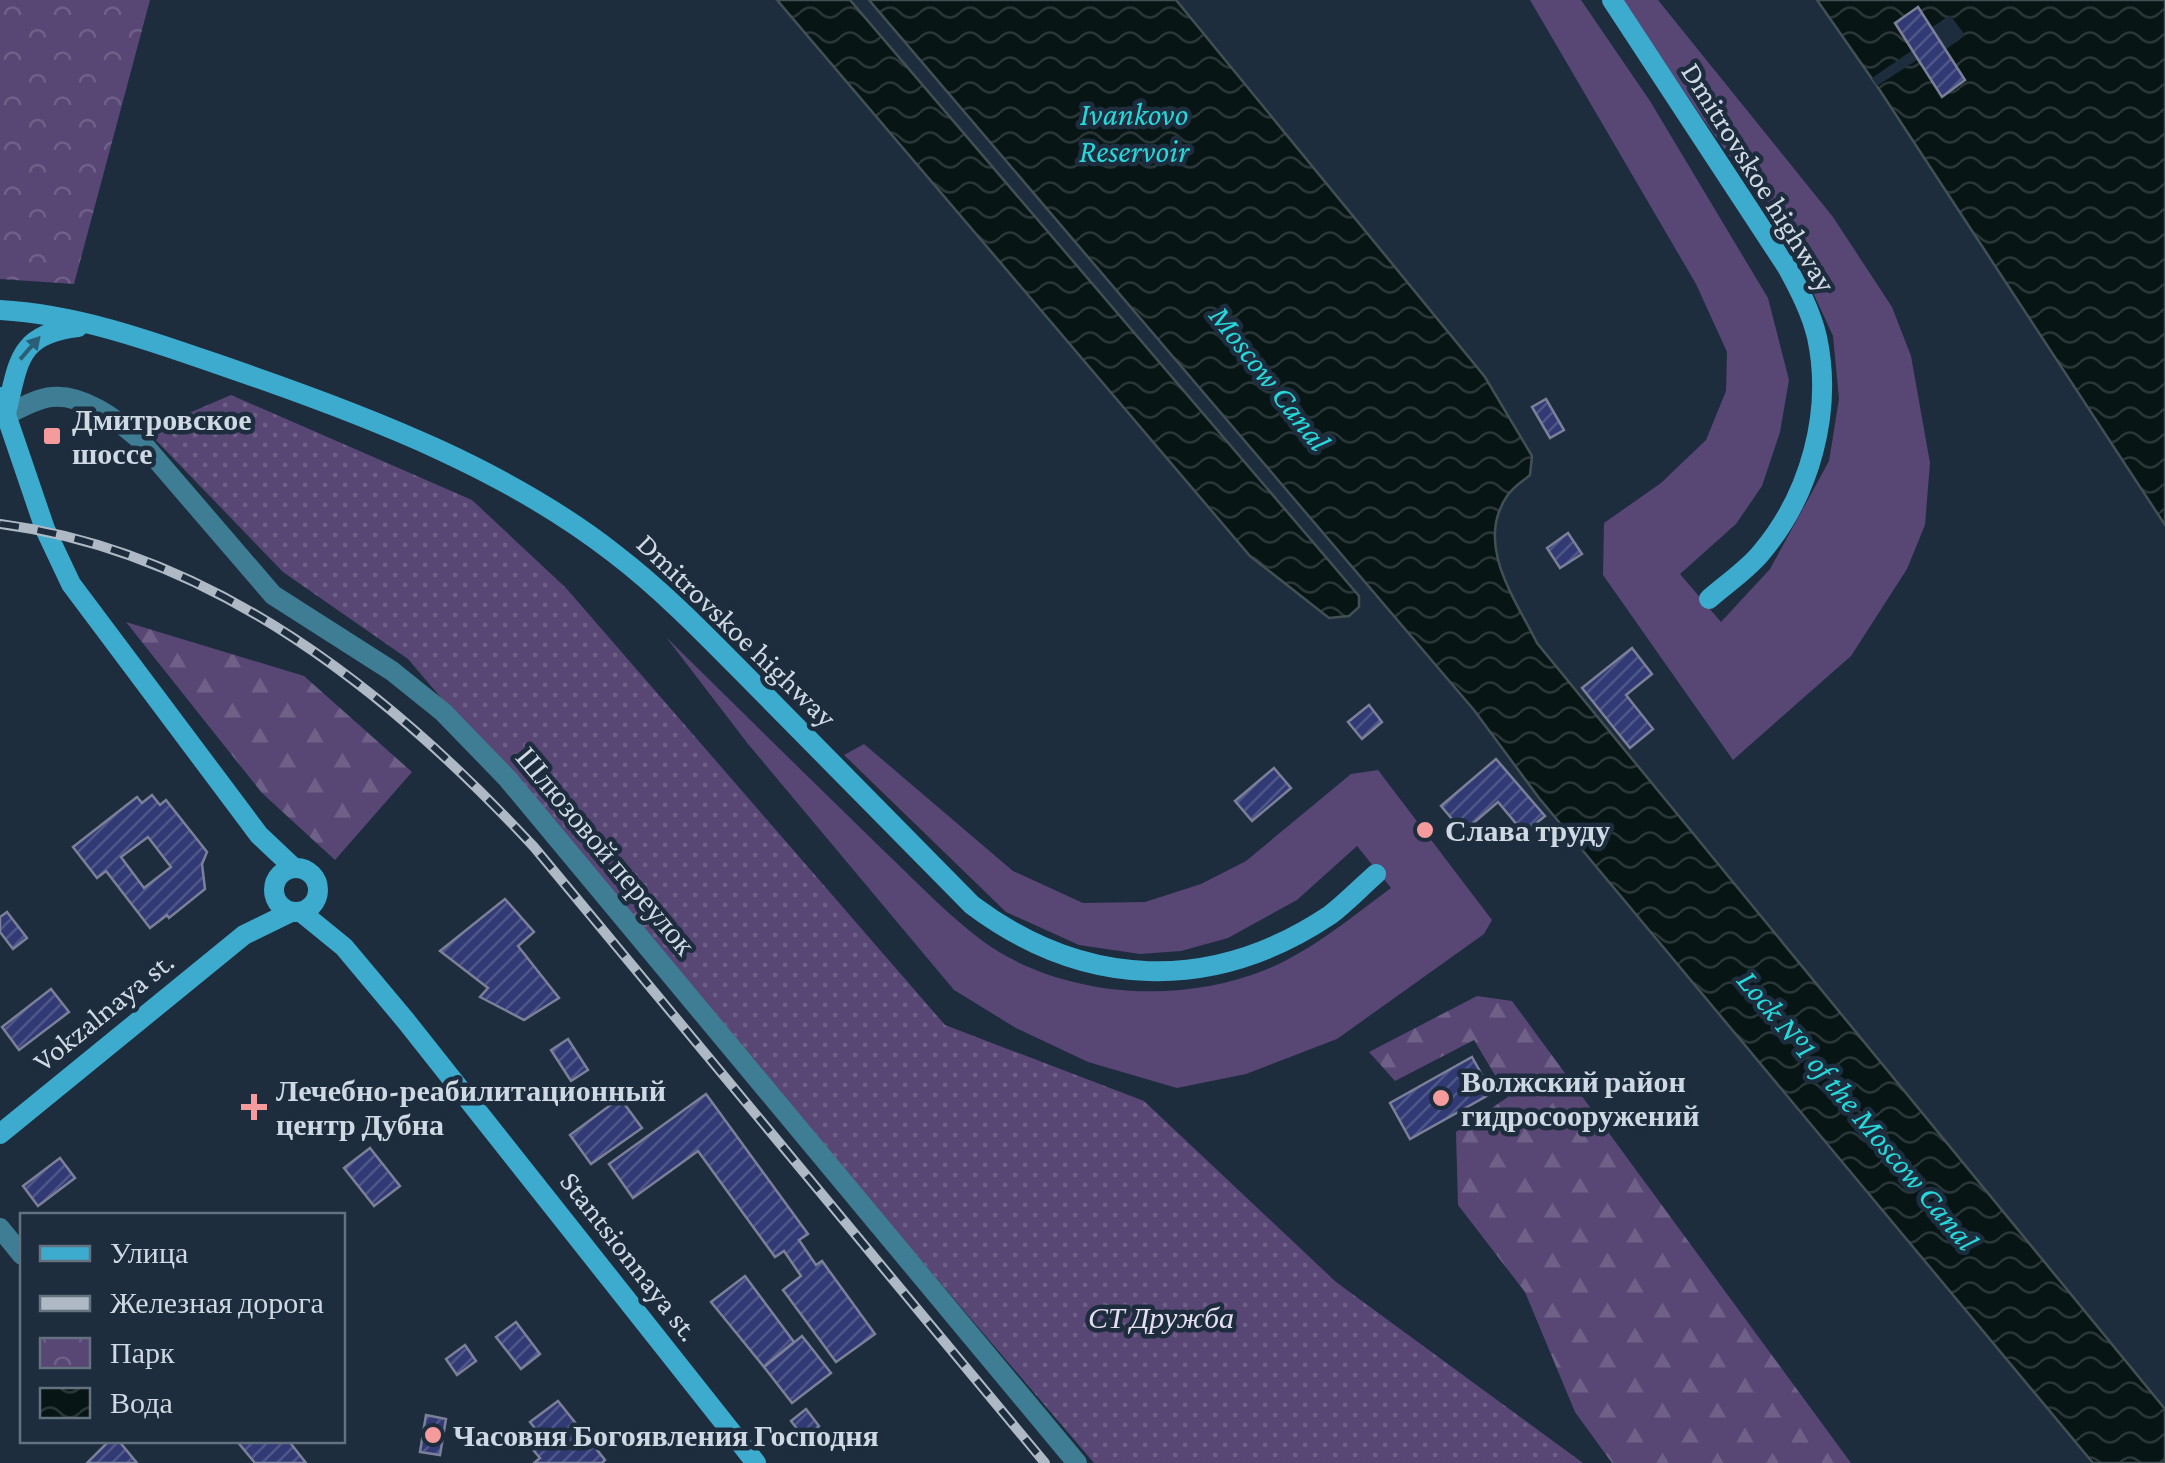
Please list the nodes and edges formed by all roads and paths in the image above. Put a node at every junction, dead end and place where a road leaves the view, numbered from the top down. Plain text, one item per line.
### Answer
1 (1612, 0) edge
2 (0, 310) edge
3 (94, 325) junction
4 (3, 406) edge
5 (1709, 599) dead end
6 (258, 835) junction
7 (294, 868) junction
8 (1376, 874) dead end
9 (275, 886) junction
10 (303, 907) junction
11 (244, 935) junction
12 (0, 1134) edge
13 (0, 1228) edge
14 (20, 1253) edge
15 (756, 1463) edge
16 (1077, 1463) edge

1 - 5 street, Dmitrovskoe highway
2 - 3 street, Dmitrovskoe highway
4 -> 3 street
3 - 8 street, Dmitrovskoe highway
4 - 6 street
4 - 16 street, Шлюзовой переулок
6 - 7 street
6 - 9 street
7 - 9 street
7 - 10 street
9 - 10 street
9 - 11 street
10 - 11 street
10 - 15 street, Stantsionnaya st.
11 - 12 street, Vokzalnaya st.
13 - 14 street

